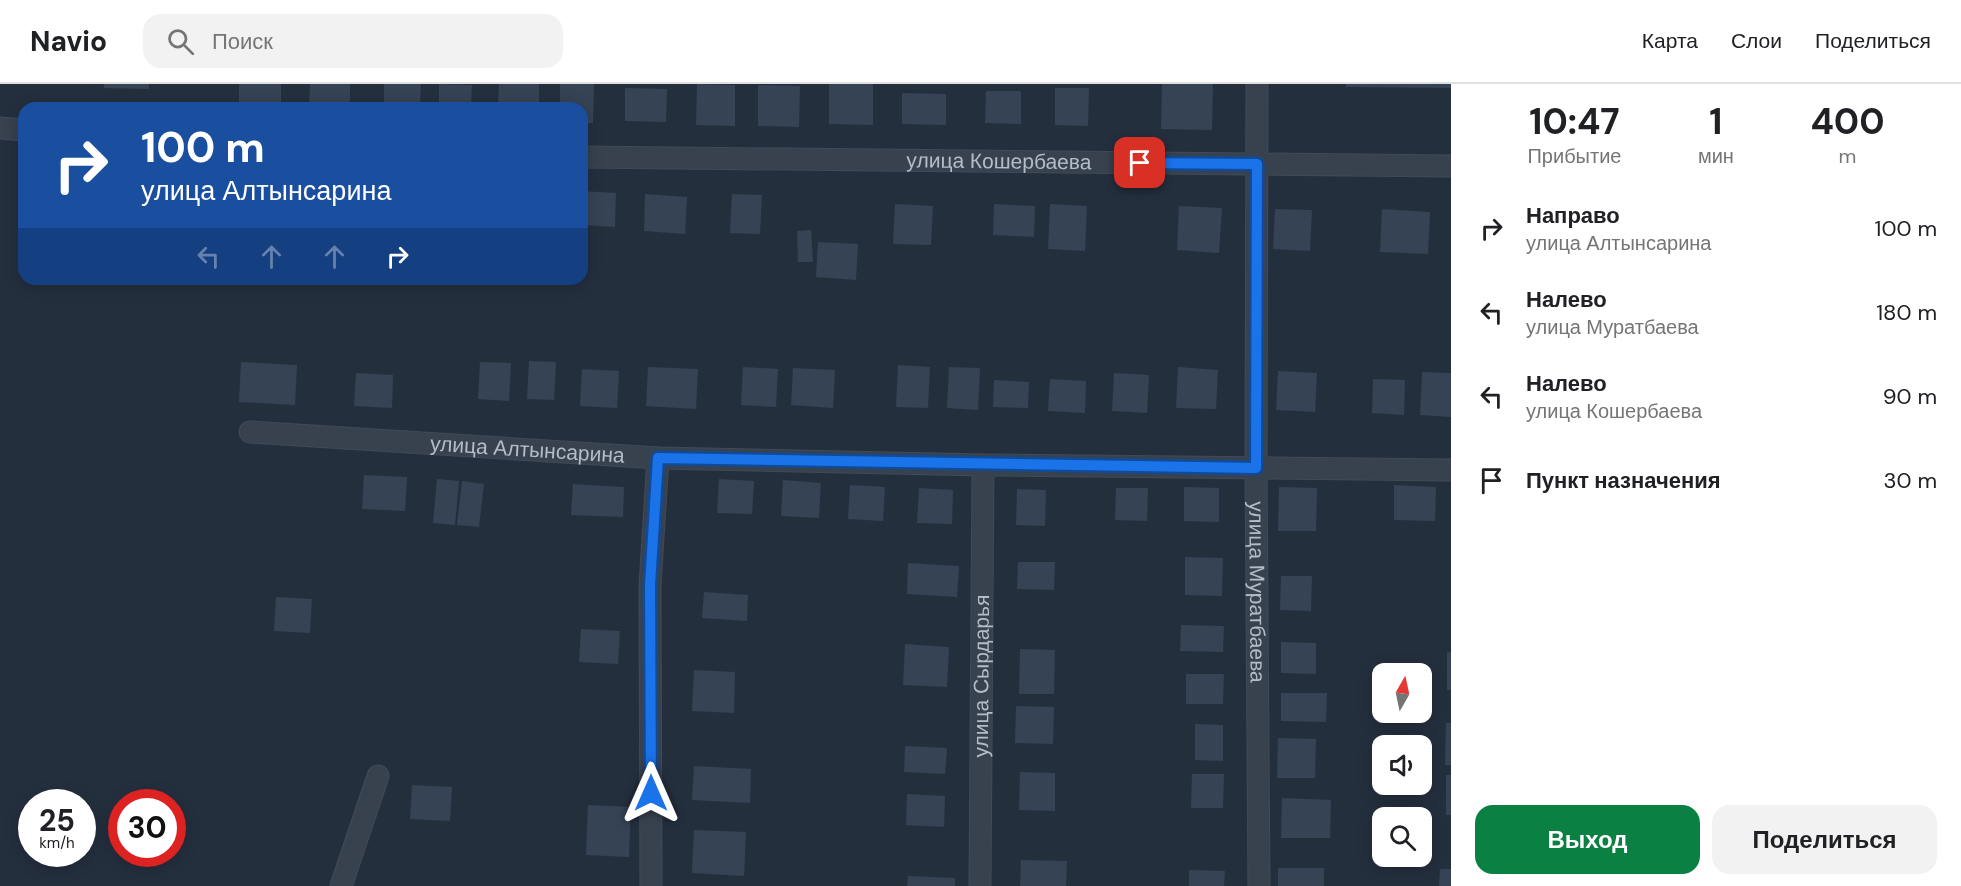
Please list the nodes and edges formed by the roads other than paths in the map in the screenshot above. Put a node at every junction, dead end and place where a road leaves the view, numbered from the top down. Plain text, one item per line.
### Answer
1 (1257, 84) edge
2 (0, 128) edge
3 (18, 130) edge
4 (588, 157) edge
5 (1257, 164) junction
6 (1451, 166) edge
7 (250, 432) dead end
8 (658, 458) junction
9 (983, 465) junction
10 (1256, 468) junction
11 (1451, 470) edge
12 (378, 776) dead end
13 (341, 886) edge
14 (651, 886) edge
15 (980, 886) edge
16 (1259, 886) edge

1 - 5 street, улица Муратбаева
2 - 3 street
4 - 5 street, улица Кошербаева
5 - 6 street, улица Кошербаева
5 - 10 street, улица Муратбаева
7 - 8 street, улица Алтынсарина
8 - 9 street, улица Алтынсарина
8 - 14 street
9 - 10 street, улица Алтынсарина
9 - 15 street, улица Сырдарья
10 - 11 street, улица Алтынсарина
10 - 16 street, улица Муратбаева
12 - 13 street

